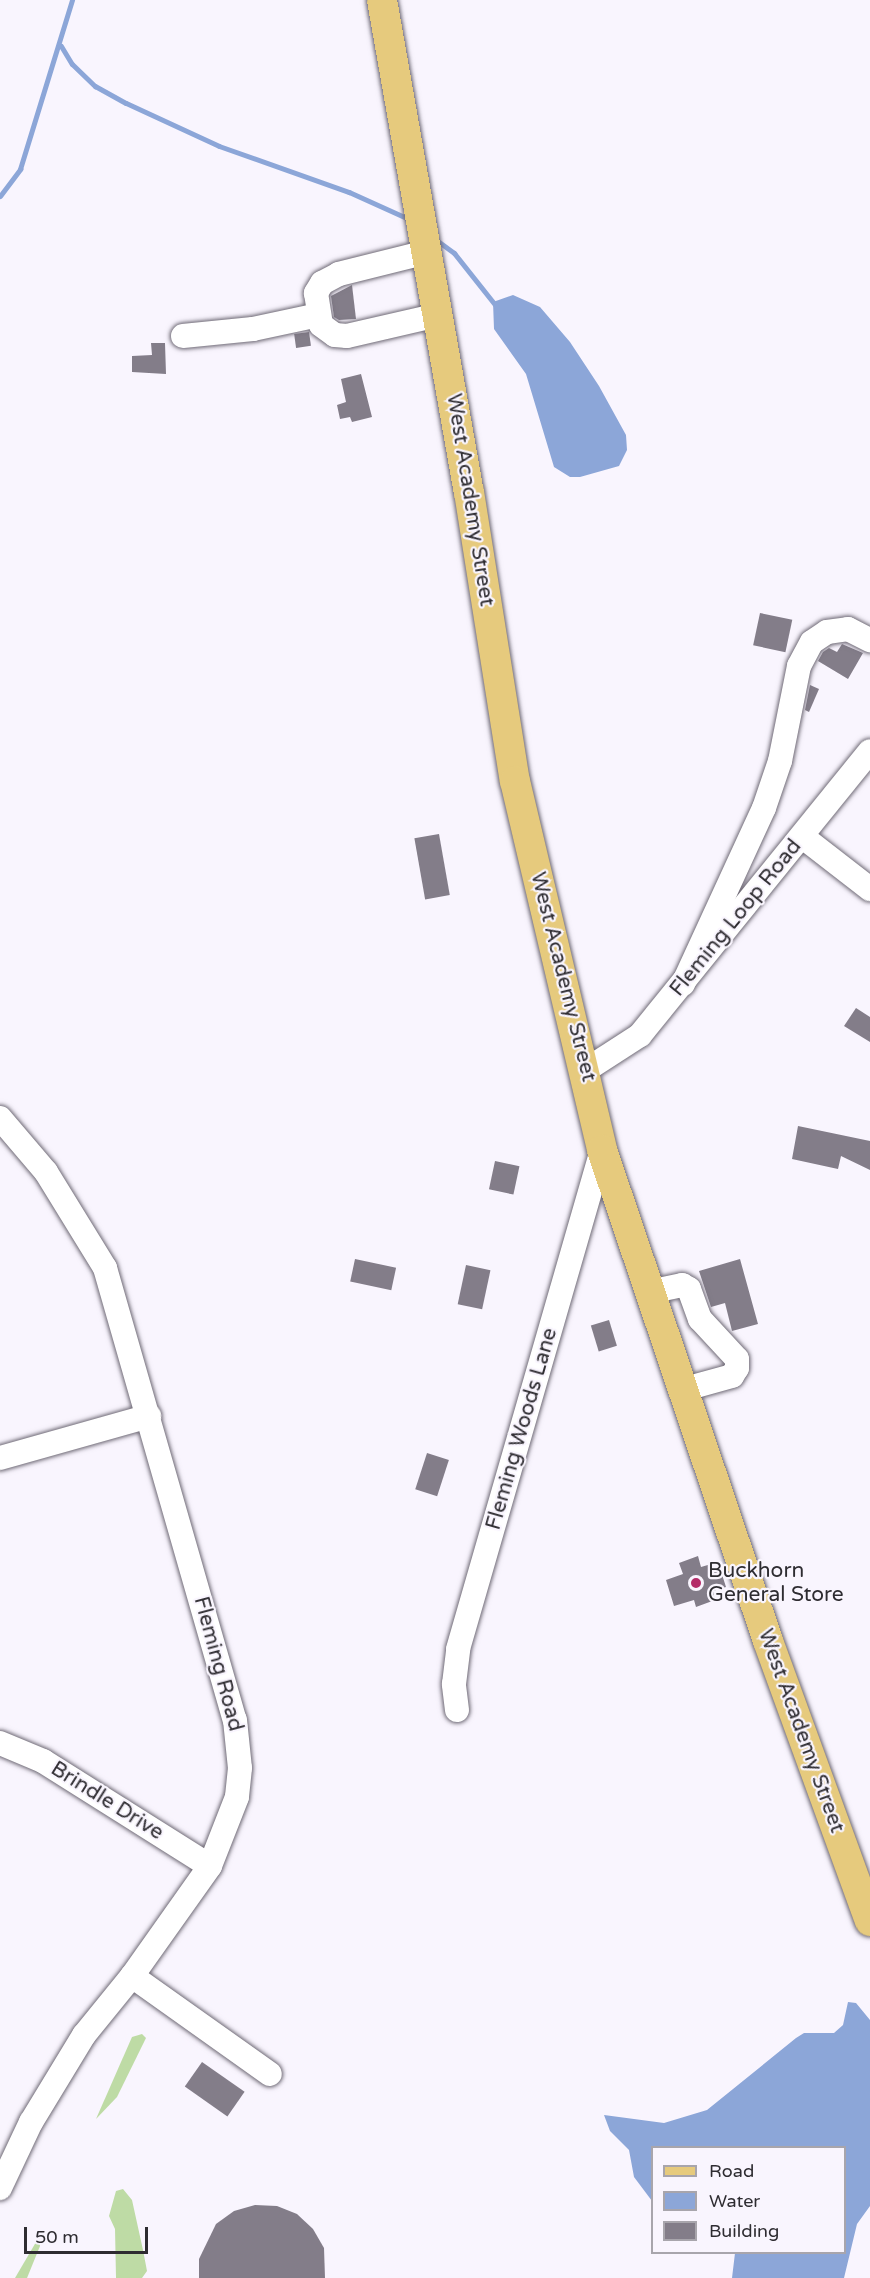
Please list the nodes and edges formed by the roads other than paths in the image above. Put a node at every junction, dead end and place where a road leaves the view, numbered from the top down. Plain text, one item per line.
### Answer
1 (382, 0) edge
2 (427, 252) junction
3 (319, 315) junction
4 (438, 315) junction
5 (183, 336) dead end
6 (870, 640) edge
7 (870, 751) edge
8 (803, 837) junction
9 (870, 889) edge
10 (683, 984) junction
11 (586, 1070) junction
12 (0, 1118) edge
13 (602, 1150) junction
14 (649, 1292) junction
15 (681, 1390) junction
16 (149, 1416) junction
17 (0, 1458) edge
18 (457, 1710) dead end
19 (0, 1743) edge
20 (210, 1866) junction
21 (870, 1921) edge
22 (132, 1976) junction
23 (270, 2074) dead end
24 (0, 2188) edge

1 - 2 main road, West Academy Street
2 - 3 street
2 - 4 main road, West Academy Street
3 - 4 street
3 - 5 street
4 - 11 main road, West Academy Street
6 - 10 street
7 - 8 street, Fleming Loop Road
8 - 9 street
8 - 10 street, Fleming Loop Road
10 - 11 street, Fleming Loop Road
11 - 13 main road, West Academy Street
12 - 16 street, Fleming Road
13 - 14 main road, West Academy Street
13 - 18 street, Fleming Woods Lane
14 - 15 main road, West Academy Street
14 - 15 street
15 - 21 main road, West Academy Street
16 - 17 street
16 - 20 street, Fleming Road
19 - 20 street, Brindle Drive
20 - 22 street, Fleming Road
22 - 23 street
22 - 24 street, Fleming Road

